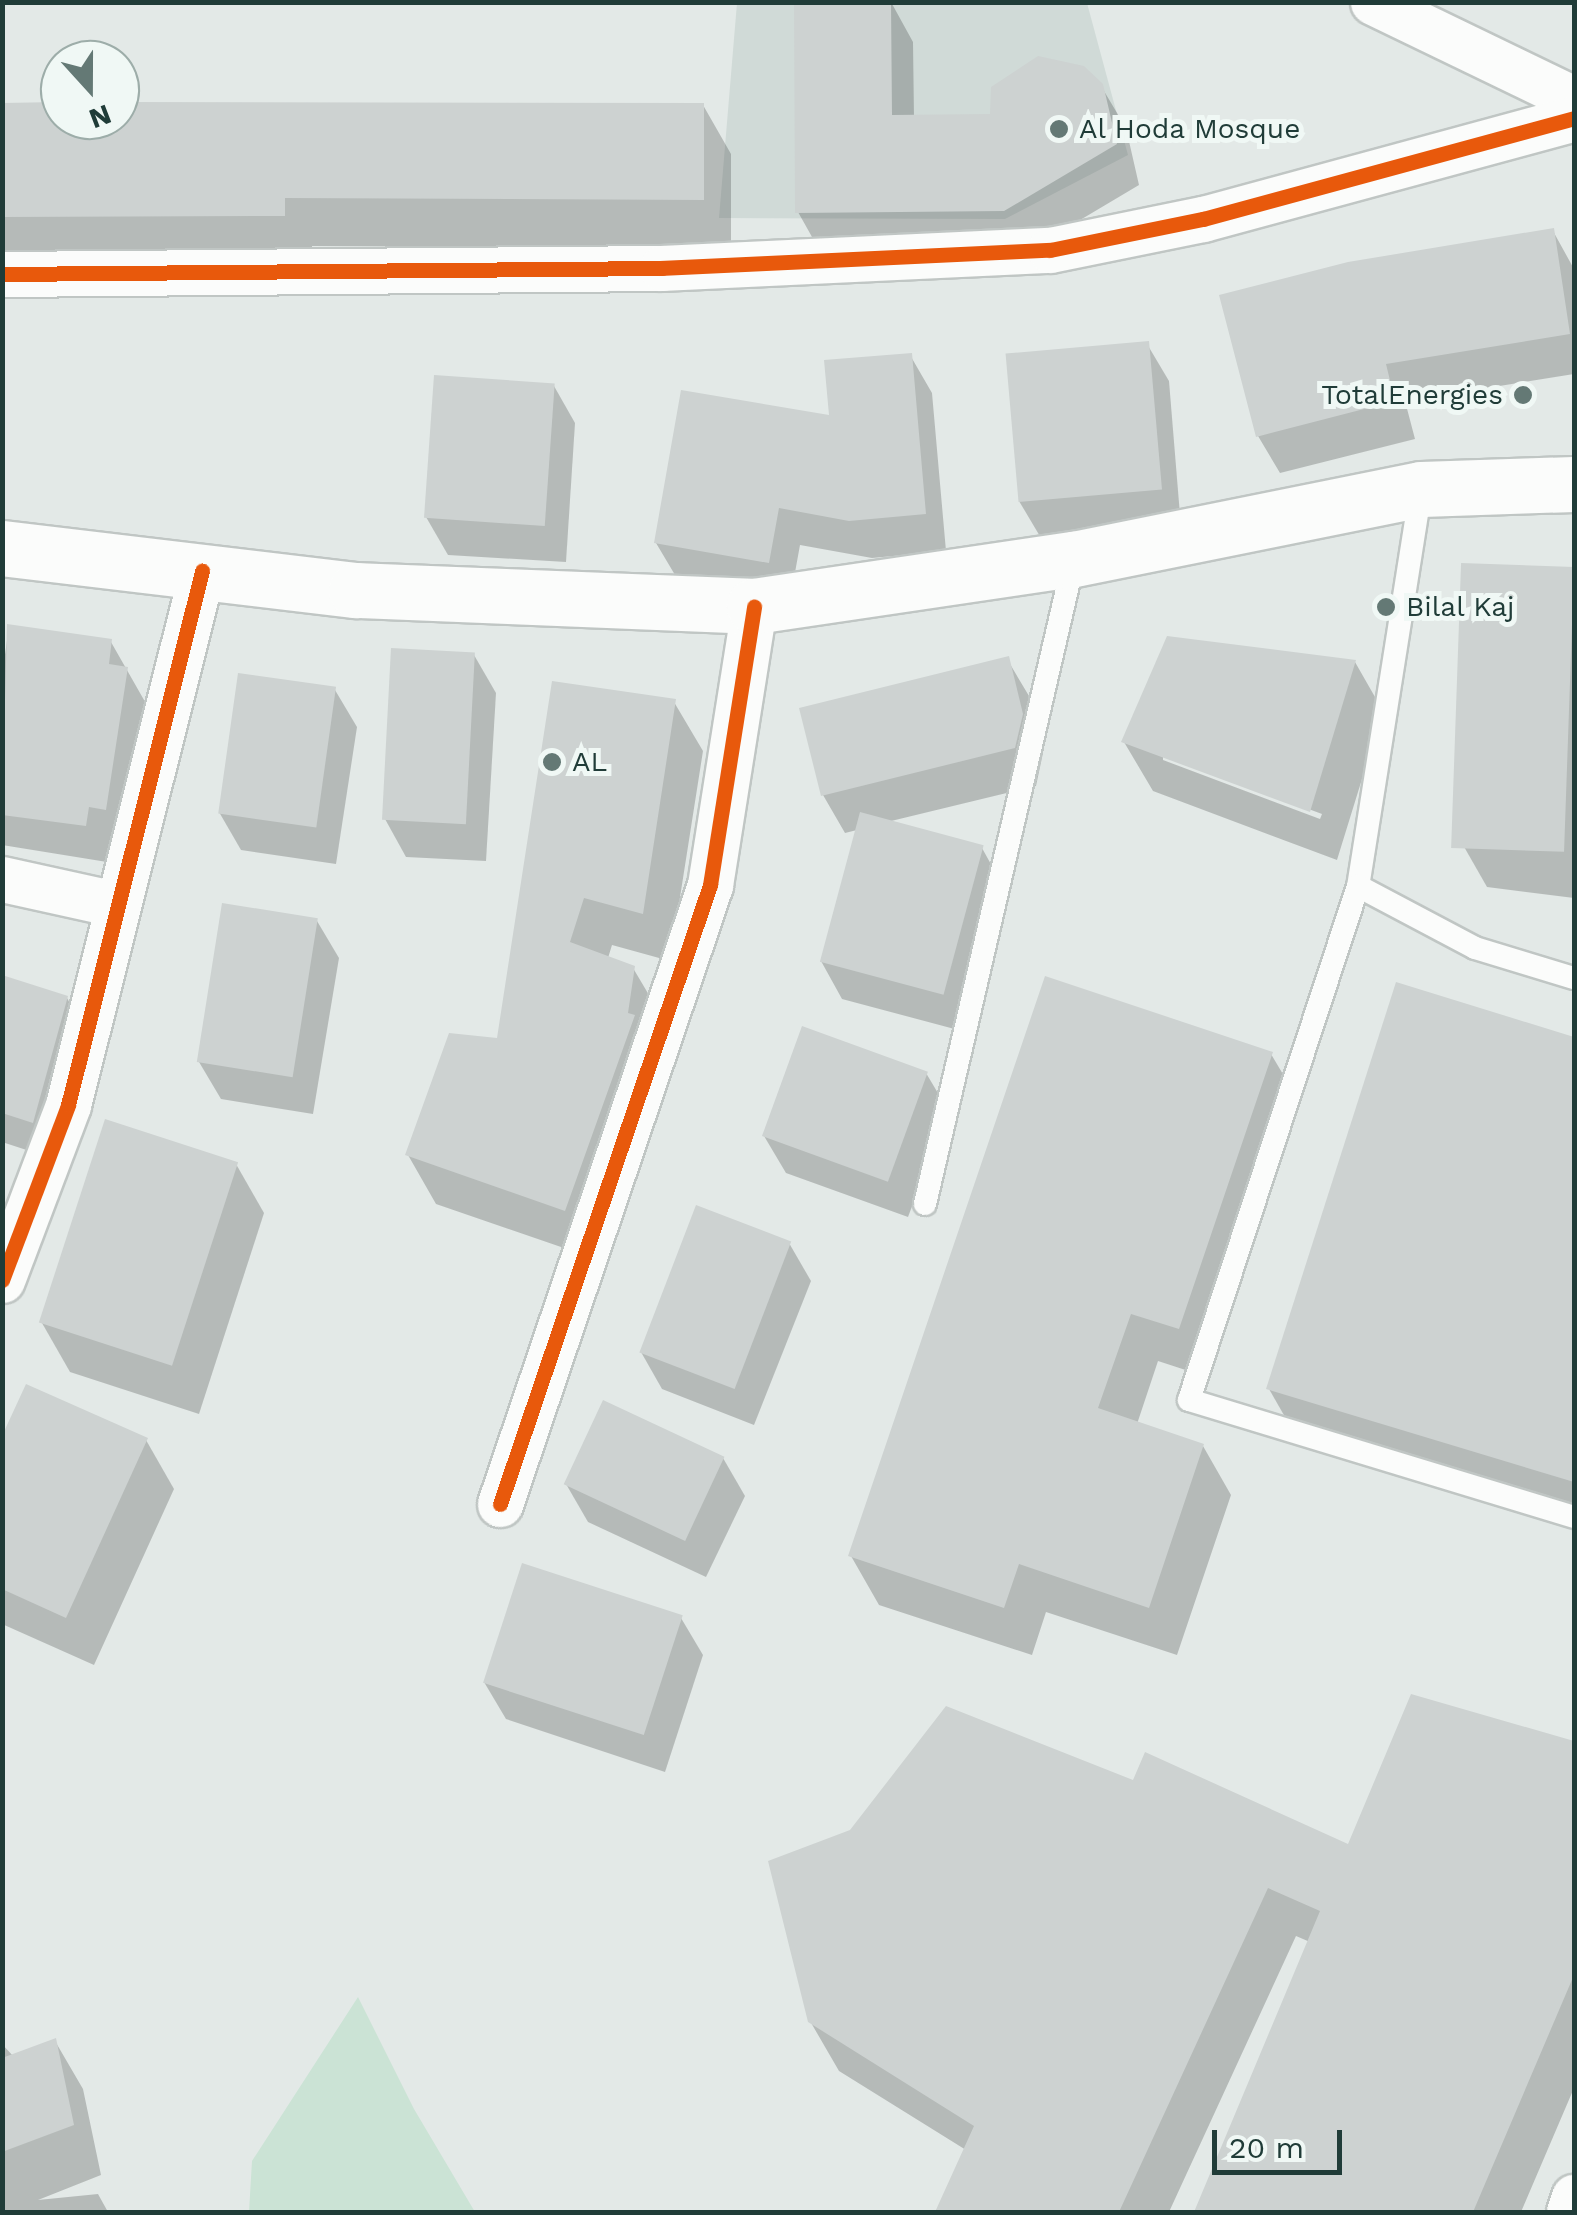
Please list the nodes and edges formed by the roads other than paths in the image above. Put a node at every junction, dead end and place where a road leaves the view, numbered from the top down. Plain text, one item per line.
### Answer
1 (1373, 2) edge
2 (1574, 98) edge
3 (1574, 118) edge
4 (2, 274) edge
5 (1574, 484) edge
6 (1422, 490) junction
7 (2, 548) edge
8 (1074, 559) junction
9 (202, 571) junction
10 (754, 606) junction
11 (2, 880) edge
12 (1358, 886) junction
13 (116, 904) junction
14 (1574, 978) edge
15 (925, 1204) dead end
16 (2, 1280) edge
17 (500, 1504) dead end
18 (1574, 1517) edge
19 (1574, 2197) edge
20 (1570, 2212) edge

1 - 2 street
3 - 4 street
5 - 6 main road
6 - 8 main road
6 - 12 lane
7 - 9 main road
8 - 10 main road
8 - 15 lane
9 - 10 main road
9 - 13 street
10 - 17 street
11 - 13 street
12 - 14 lane
12 - 18 lane
13 - 16 street
19 - 20 street

